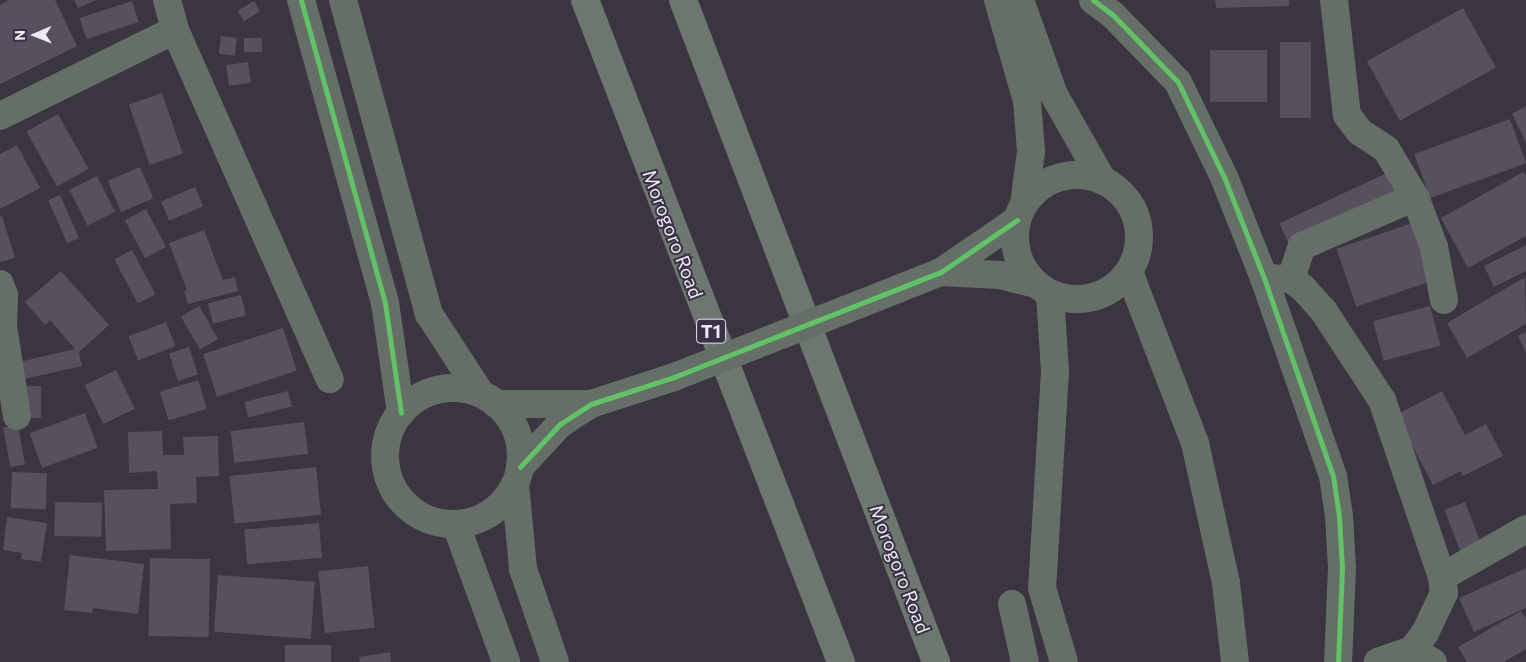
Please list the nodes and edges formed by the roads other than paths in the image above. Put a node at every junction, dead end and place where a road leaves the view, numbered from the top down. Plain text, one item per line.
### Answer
1 (168, 0) edge
2 (301, 0) edge
3 (343, 0) edge
4 (585, 0) edge
5 (683, 0) edge
6 (998, 0) edge
7 (1020, 0) edge
8 (1334, 0) edge
9 (1111, 5) edge
10 (175, 30) junction
11 (0, 116) edge
12 (1103, 181) junction
13 (1415, 197) junction
14 (1021, 212) junction
15 (941, 272) junction
16 (1129, 272) junction
17 (1264, 278) junction
18 (1291, 279) junction
19 (0, 284) edge
20 (1043, 289) junction
21 (1444, 300) dead end
22 (330, 379) dead end
23 (489, 399) junction
24 (591, 404) junction
25 (401, 413) junction
26 (18, 416) dead end
27 (518, 476) junction
28 (456, 525) junction
29 (1526, 529) edge
30 (1442, 577) junction
31 (1012, 604) dead end
32 (1423, 656) edge
33 (506, 662) edge
34 (555, 662) edge
35 (841, 662) edge
36 (936, 662) edge
37 (1024, 662) edge
38 (1064, 662) edge
39 (1235, 662) edge
40 (1338, 662) edge
41 (1378, 662) edge

1 - 10 street
2 - 25 street
3 - 23 street
4 - 35 highway, Morogoro Road / T1
5 - 36 highway, Morogoro Road
6 - 14 street
7 - 12 street
8 - 13 street
9 - 17 street
10 - 11 street
10 - 22 street
12 - 14 street
12 - 16 street
13 - 18 street
13 - 21 street
14 - 15 street
14 - 20 street
15 - 20 street
15 - 24 street, bridge
16 - 20 street
16 - 39 street
17 - 18 street
17 - 40 street
18 - 30 street
19 - 26 street
20 - 38 street
23 - 24 street
23 - 25 street
23 - 27 street
24 - 27 street
25 - 28 street
27 - 28 street
27 - 34 street
28 - 33 street
29 - 30 street
30 - 32 street
31 - 37 street
32 - 41 street

